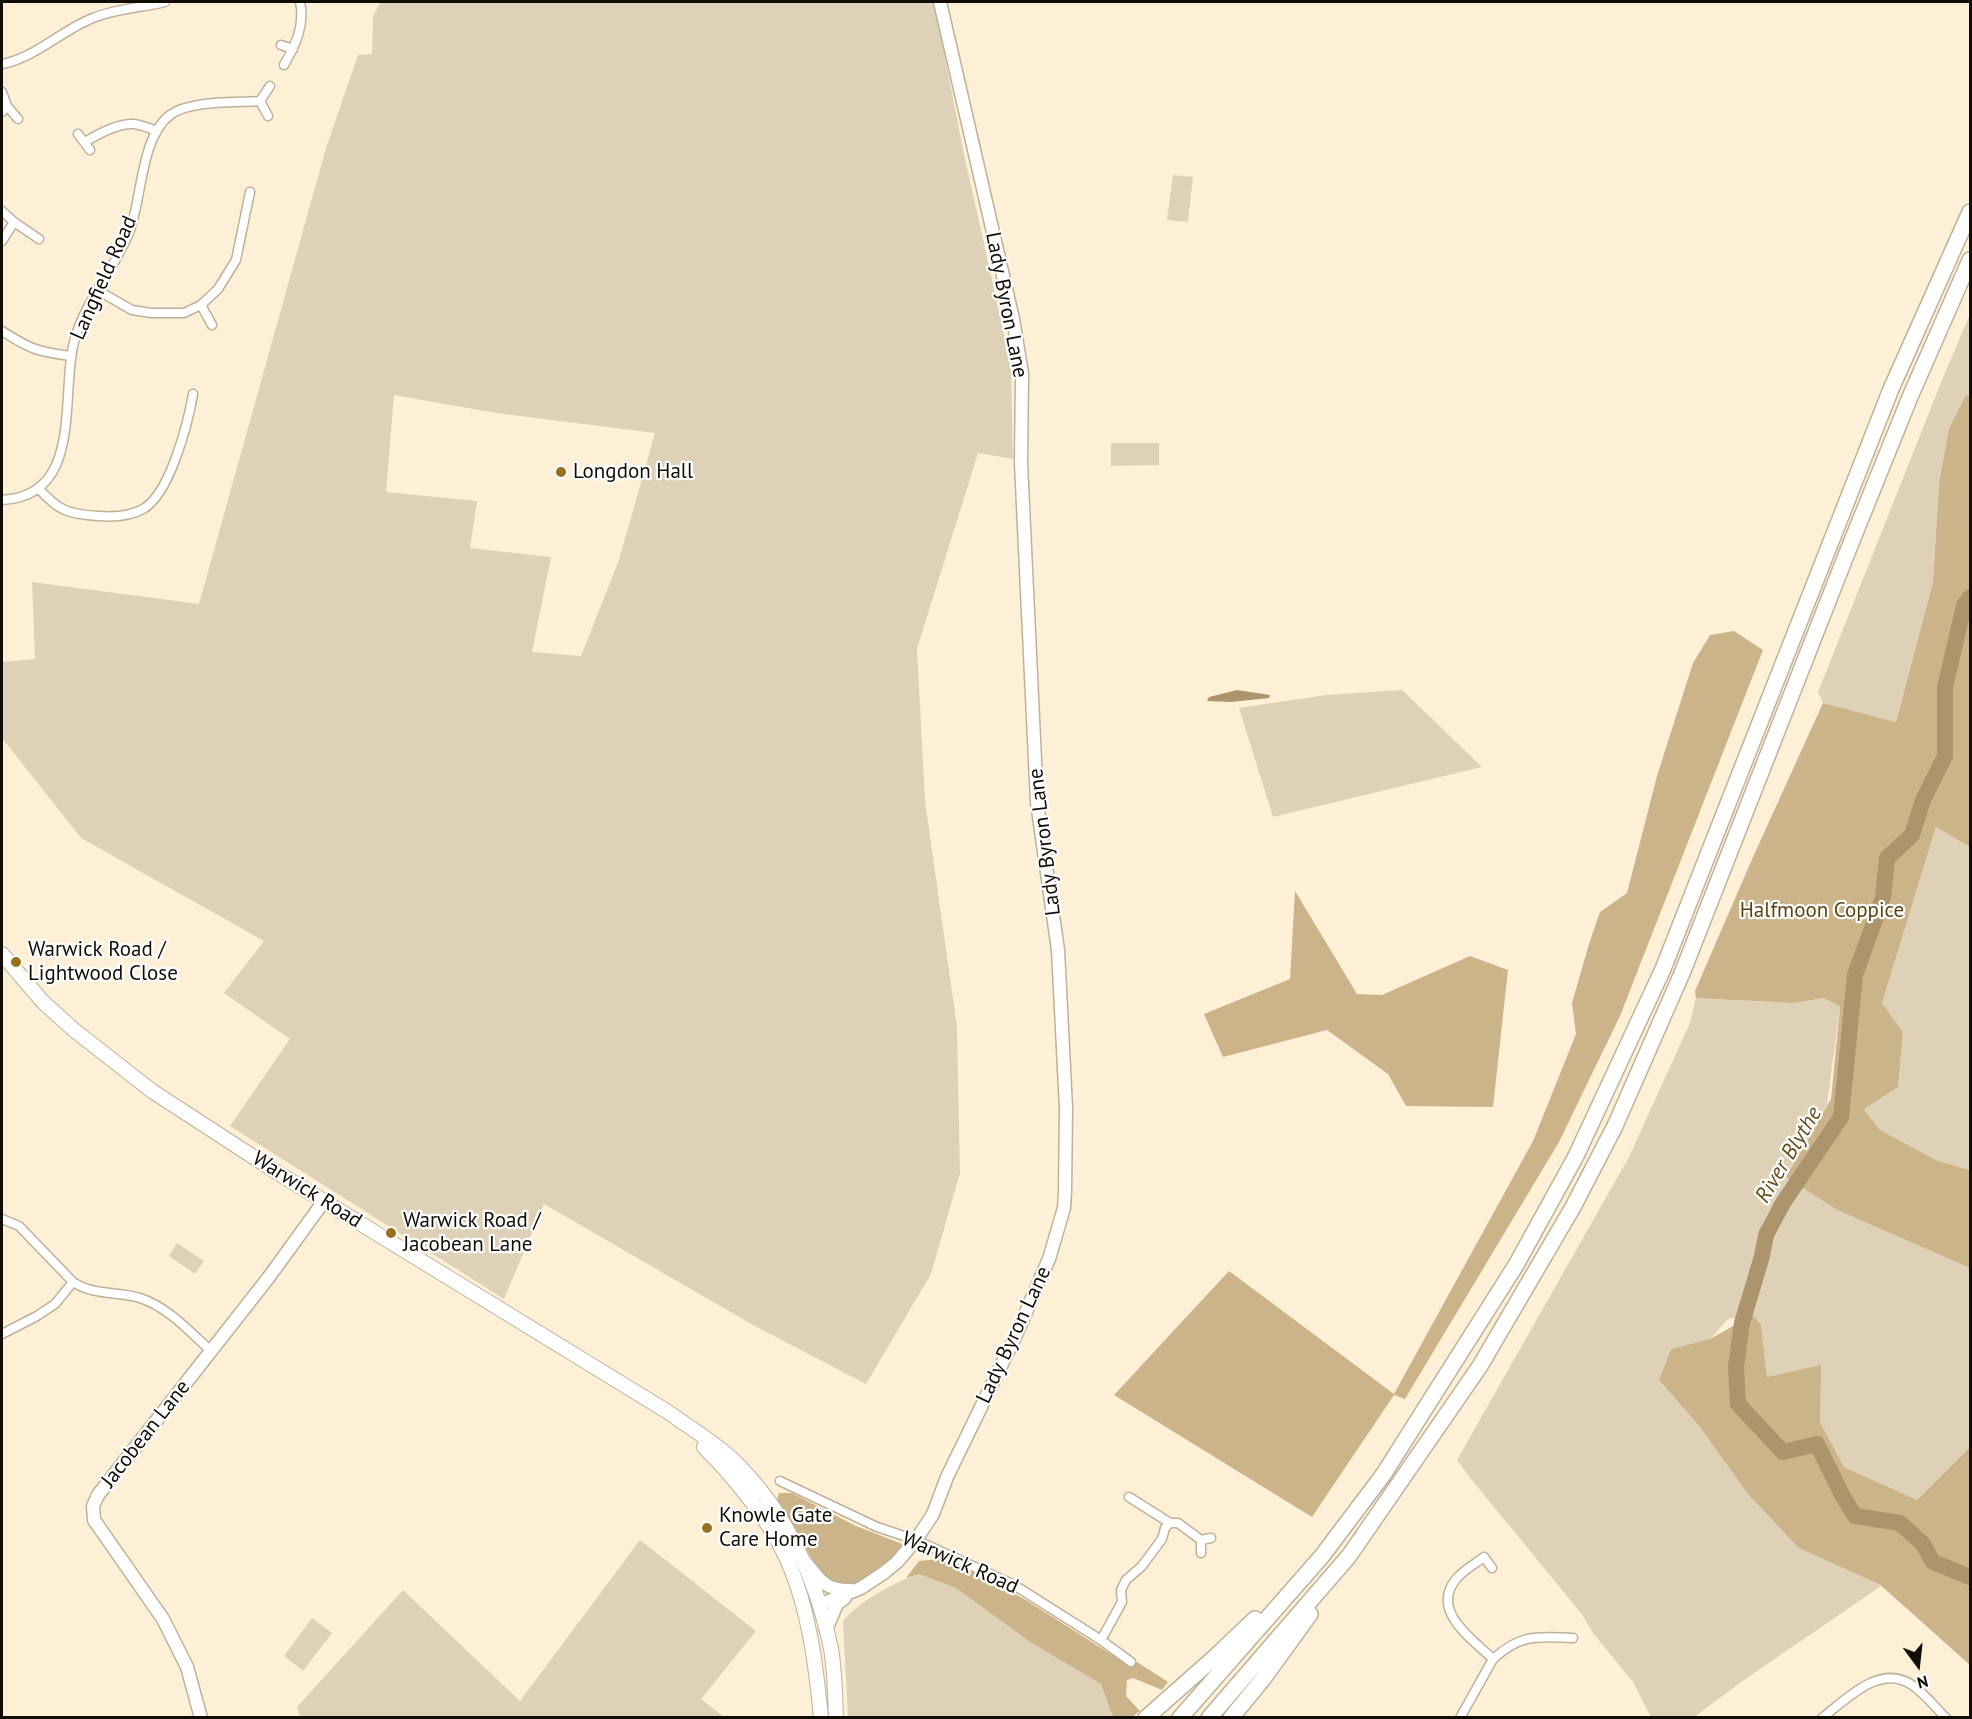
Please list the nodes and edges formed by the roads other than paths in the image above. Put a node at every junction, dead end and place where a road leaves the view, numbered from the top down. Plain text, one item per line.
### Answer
1 (165, 2) edge
2 (300, 2) edge
3 (940, 2) edge
4 (281, 45) dead end
5 (293, 49) junction
6 (2, 64) edge
7 (284, 65) dead end
8 (270, 86) dead end
9 (2, 92) edge
10 (260, 101) junction
11 (4, 109) edge
12 (268, 116) dead end
13 (18, 119) dead end
14 (157, 130) junction
15 (78, 134) dead end
16 (249, 192) dead end
17 (2, 211) edge
18 (1971, 212) edge
19 (14, 222) junction
20 (39, 238) dead end
21 (2, 241) edge
22 (1971, 260) edge
23 (97, 290) junction
24 (201, 305) junction
25 (212, 325) dead end
26 (2, 331) edge
27 (71, 356) junction
28 (193, 394) dead end
29 (39, 489) junction
30 (2, 500) edge
31 (3, 959) edge
32 (324, 1201) junction
33 (2, 1219) edge
34 (73, 1282) junction
35 (2, 1334) edge
36 (211, 1351) junction
37 (668, 1412) junction
38 (1383, 1474) junction
39 (780, 1480) dead end
40 (1129, 1497) dead end
41 (1170, 1523) junction
42 (916, 1539) junction
43 (1201, 1553) dead end
44 (803, 1559) junction
45 (1492, 1568) dead end
46 (1329, 1580) junction
47 (855, 1590) junction
48 (819, 1605) junction
49 (826, 1630) junction
50 (1573, 1638) dead end
51 (1101, 1640) junction
52 (1493, 1659) junction
53 (1131, 1662) dead end
54 (821, 1715) edge
55 (201, 1718) edge
56 (836, 1718) edge
57 (1146, 1718) edge
58 (1180, 1718) edge
59 (1209, 1718) edge
60 (1231, 1718) edge
61 (1460, 1718) edge
62 (1822, 1718) edge
63 (1946, 1718) edge

1 - 6 street
2 - 5 street
3 - 42 street, Lady Byron Lane
4 - 5 street
5 - 7 street
8 - 10 street
9 - 11 street
10 - 12 street
10 - 14 street
11 - 13 street
14 - 15 street
14 - 23 street, Langfield Road
16 - 24 street
17 - 19 street
18 - 38 highway
19 - 20 street
19 - 21 street
22 - 46 highway
23 - 24 street
23 - 27 street, Langfield Road
24 - 25 street
26 - 27 street
27 - 29 street, Langfield Road
28 - 29 street
29 - 30 street
31 - 32 main road, Warwick Road
32 - 36 street, Jacobean Lane
32 - 37 main road, Warwick Road
33 - 34 street
34 - 35 street
34 - 36 street
36 - 55 street, Jacobean Lane
37 - 44 main road
37 - 54 main road
38 - 57 highway
38 - 58 highway
39 - 42 street, Warwick Road
40 - 41 street
41 - 43 street
41 - 51 street
42 - 47 street, Lady Byron Lane
42 - 51 street, Warwick Road
44 - 47 street
44 - 48 main road
45 - 52 street
46 - 59 highway
46 - 60 highway
47 - 48 street, Lady Byron Lane
47 - 49 street
48 - 49 main road
48 - 54 main road
49 - 56 main road
50 - 52 street
51 - 53 street, Warwick Road
52 - 61 street
62 - 63 street

